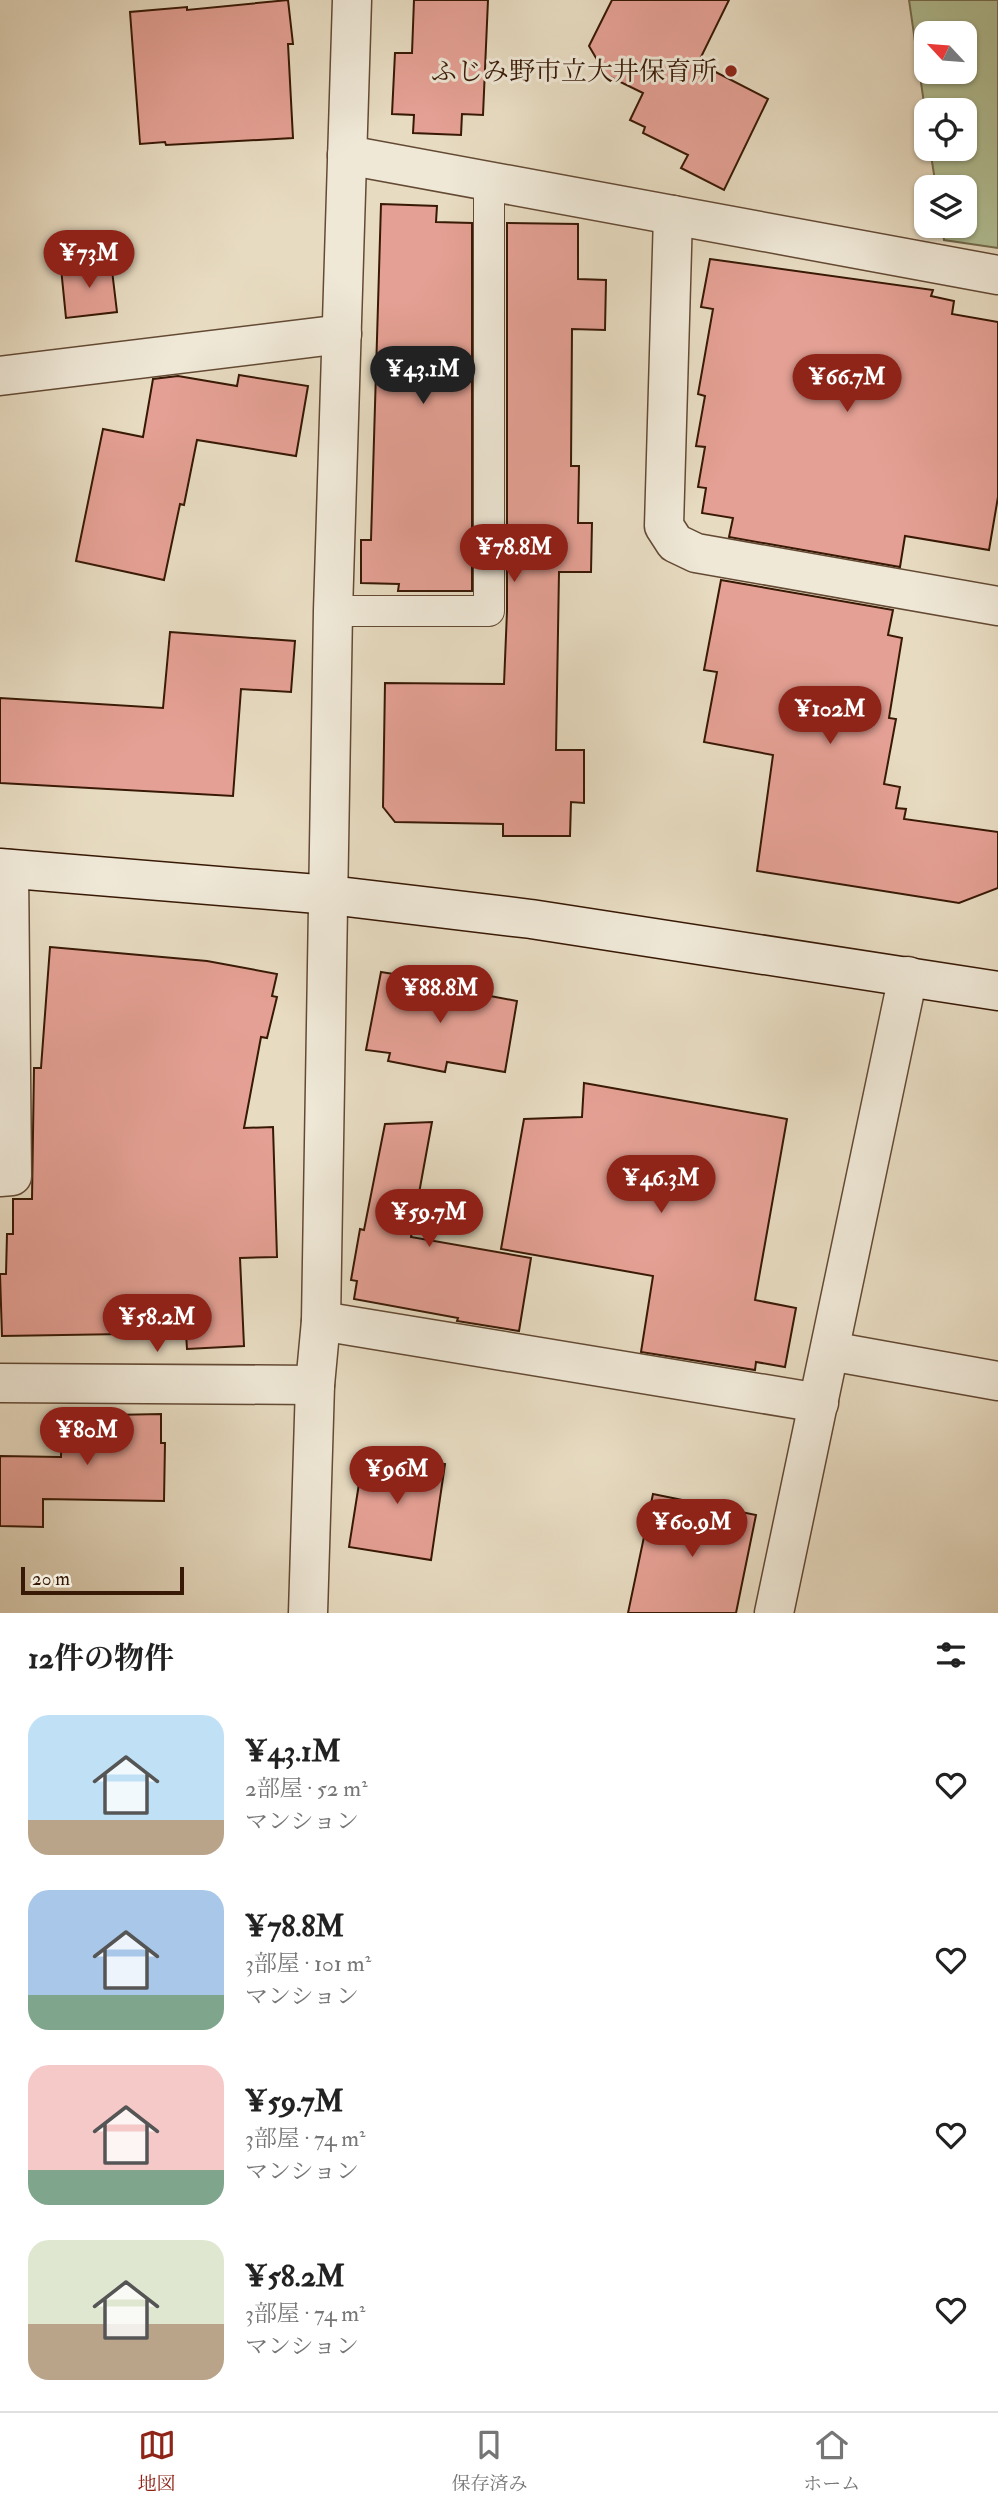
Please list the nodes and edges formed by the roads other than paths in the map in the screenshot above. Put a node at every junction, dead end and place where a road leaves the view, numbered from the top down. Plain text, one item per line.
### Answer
1 (352, 0) edge
2 (347, 155) junction
3 (489, 181) junction
4 (673, 215) junction
5 (998, 275) edge
6 (342, 334) junction
7 (0, 376) edge
8 (998, 606) edge
9 (333, 611) junction
10 (5, 869) edge
11 (330, 895) junction
12 (908, 976) junction
13 (998, 991) edge
14 (0, 1177) edge
15 (321, 1321) junction
16 (830, 1352) junction
17 (998, 1381) edge
18 (0, 1383) edge
19 (315, 1385) junction
20 (819, 1403) junction
21 (308, 1613) edge
22 (774, 1613) edge

1 - 2 street
2 - 3 street
2 - 6 street
3 - 4 street
3 - 9 lane
4 - 5 street
4 - 8 street
6 - 7 street
6 - 9 street
9 - 11 street
10 - 11 street
10 - 14 street
11 - 12 street
11 - 15 street
12 - 13 street
12 - 16 street
15 - 19 street
15 - 20 street
16 - 17 street
16 - 20 street
18 - 19 street
19 - 21 street
20 - 22 street

